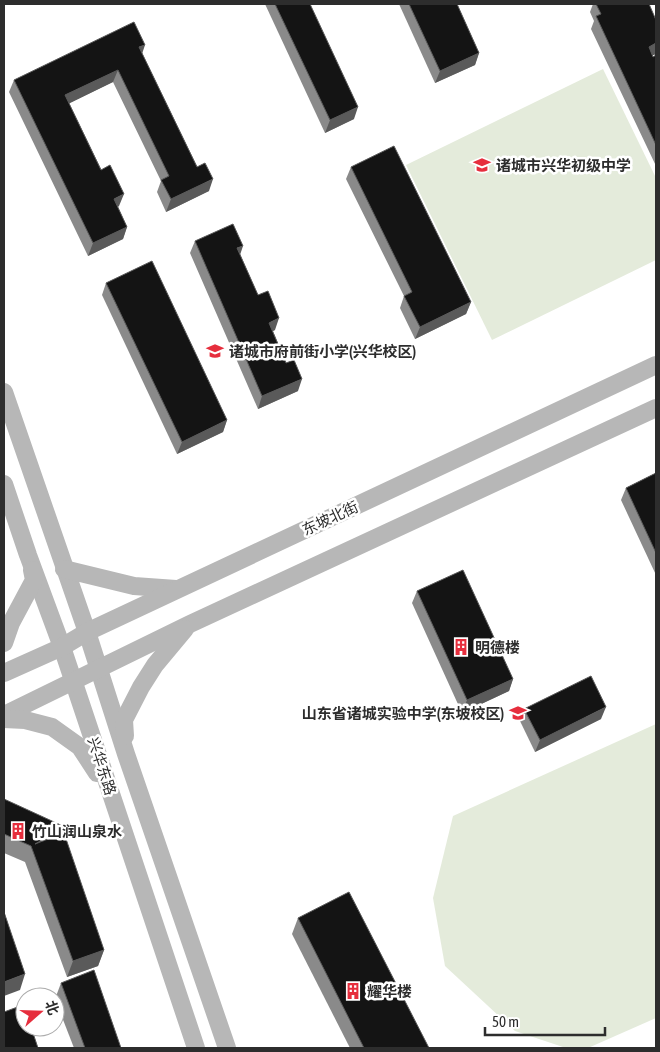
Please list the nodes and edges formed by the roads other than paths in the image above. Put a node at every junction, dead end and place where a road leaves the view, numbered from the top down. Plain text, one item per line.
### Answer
1 (656, 365) edge
2 (4, 392) edge
3 (656, 408) edge
4 (4, 484) edge
5 (28, 555) junction
6 (64, 569) junction
7 (179, 589) junction
8 (190, 624) junction
9 (87, 632) junction
10 (4, 643) edge
11 (62, 647) junction
12 (98, 668) junction
13 (4, 673) edge
14 (74, 680) junction
15 (4, 717) edge
16 (126, 754) junction
17 (110, 790) junction
18 (196, 1048) edge
19 (227, 1048) edge

1 - 7 main road, 东坡北街
2 - 6 main road
3 - 8 main road
4 - 5 main road, 兴华东路
5 - 10 main road
5 - 11 main road, 兴华东路
6 - 7 main road
6 - 9 main road
7 - 9 main road, 东坡北街
8 - 12 main road
8 - 16 main road
9 - 11 main road, 东坡北街
9 - 12 main road
11 - 13 main road, 东坡北街
11 - 14 main road, 兴华东路
12 - 14 main road
12 - 16 main road
14 - 15 main road
14 - 17 main road, 兴华东路
15 - 17 main road
16 - 19 main road
17 - 18 main road, 兴华东路

